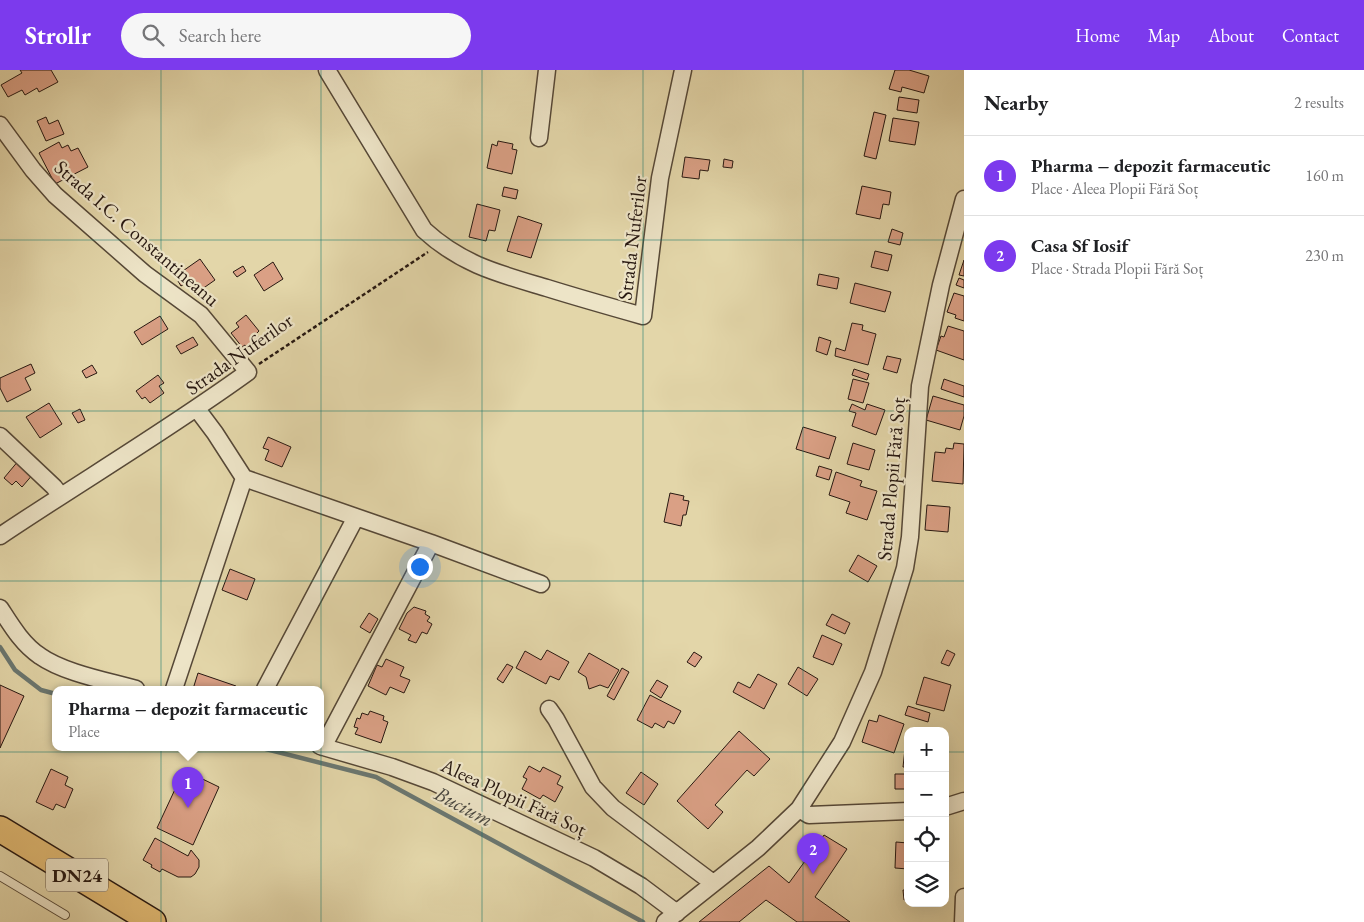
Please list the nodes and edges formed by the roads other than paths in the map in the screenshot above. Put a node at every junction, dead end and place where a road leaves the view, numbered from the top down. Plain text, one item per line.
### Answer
1 (327, 70) edge
2 (547, 70) edge
3 (683, 70) edge
4 (0, 125) edge
5 (539, 138) dead end
6 (964, 199) edge
7 (248, 372) joint
8 (197, 409) junction
9 (0, 436) edge
10 (244, 478) junction
11 (61, 496) junction
12 (356, 517) junction
13 (0, 536) edge
14 (431, 543) junction
15 (541, 584) dead end
16 (0, 608) edge
17 (125, 686) edge
18 (175, 686) edge
19 (267, 686) edge
20 (549, 710) dead end
21 (324, 742) edge
22 (324, 747) edge
23 (964, 801) edge
24 (949, 806) edge
25 (799, 809) junction
26 (904, 811) edge
27 (0, 828) edge
28 (0, 845) edge
29 (0, 876) edge
30 (713, 883) junction
31 (964, 897) edge
32 (65, 915) dead end
33 (671, 918) edge
34 (142, 921) edge
35 (963, 922) edge

1 - 3 street, Strada Nuferilor
2 - 5 street
4 - 7 street, Strada I.C. Constantineanu
6 - 25 street, Strada Plopii Fără Soț
7 - 8 street, Strada Nuferilor
8 - 10 street
8 - 11 street, Strada Nuferilor
9 - 11 street
10 - 12 street
10 - 18 street
11 - 13 street, Strada Nuferilor
12 - 14 street
12 - 19 street
14 - 15 street
14 - 21 street
16 - 17 street
20 - 30 street
22 - 33 street, Aleea Plopii Fără Soț
23 - 24 street
25 - 26 street
25 - 30 street, Strada Plopii Fără Soț
27 - 34 main road, DN24
28 - 34 main road, DN24
29 - 32 lane
30 - 33 street, Strada Plopii Fără Soț
31 - 35 street

